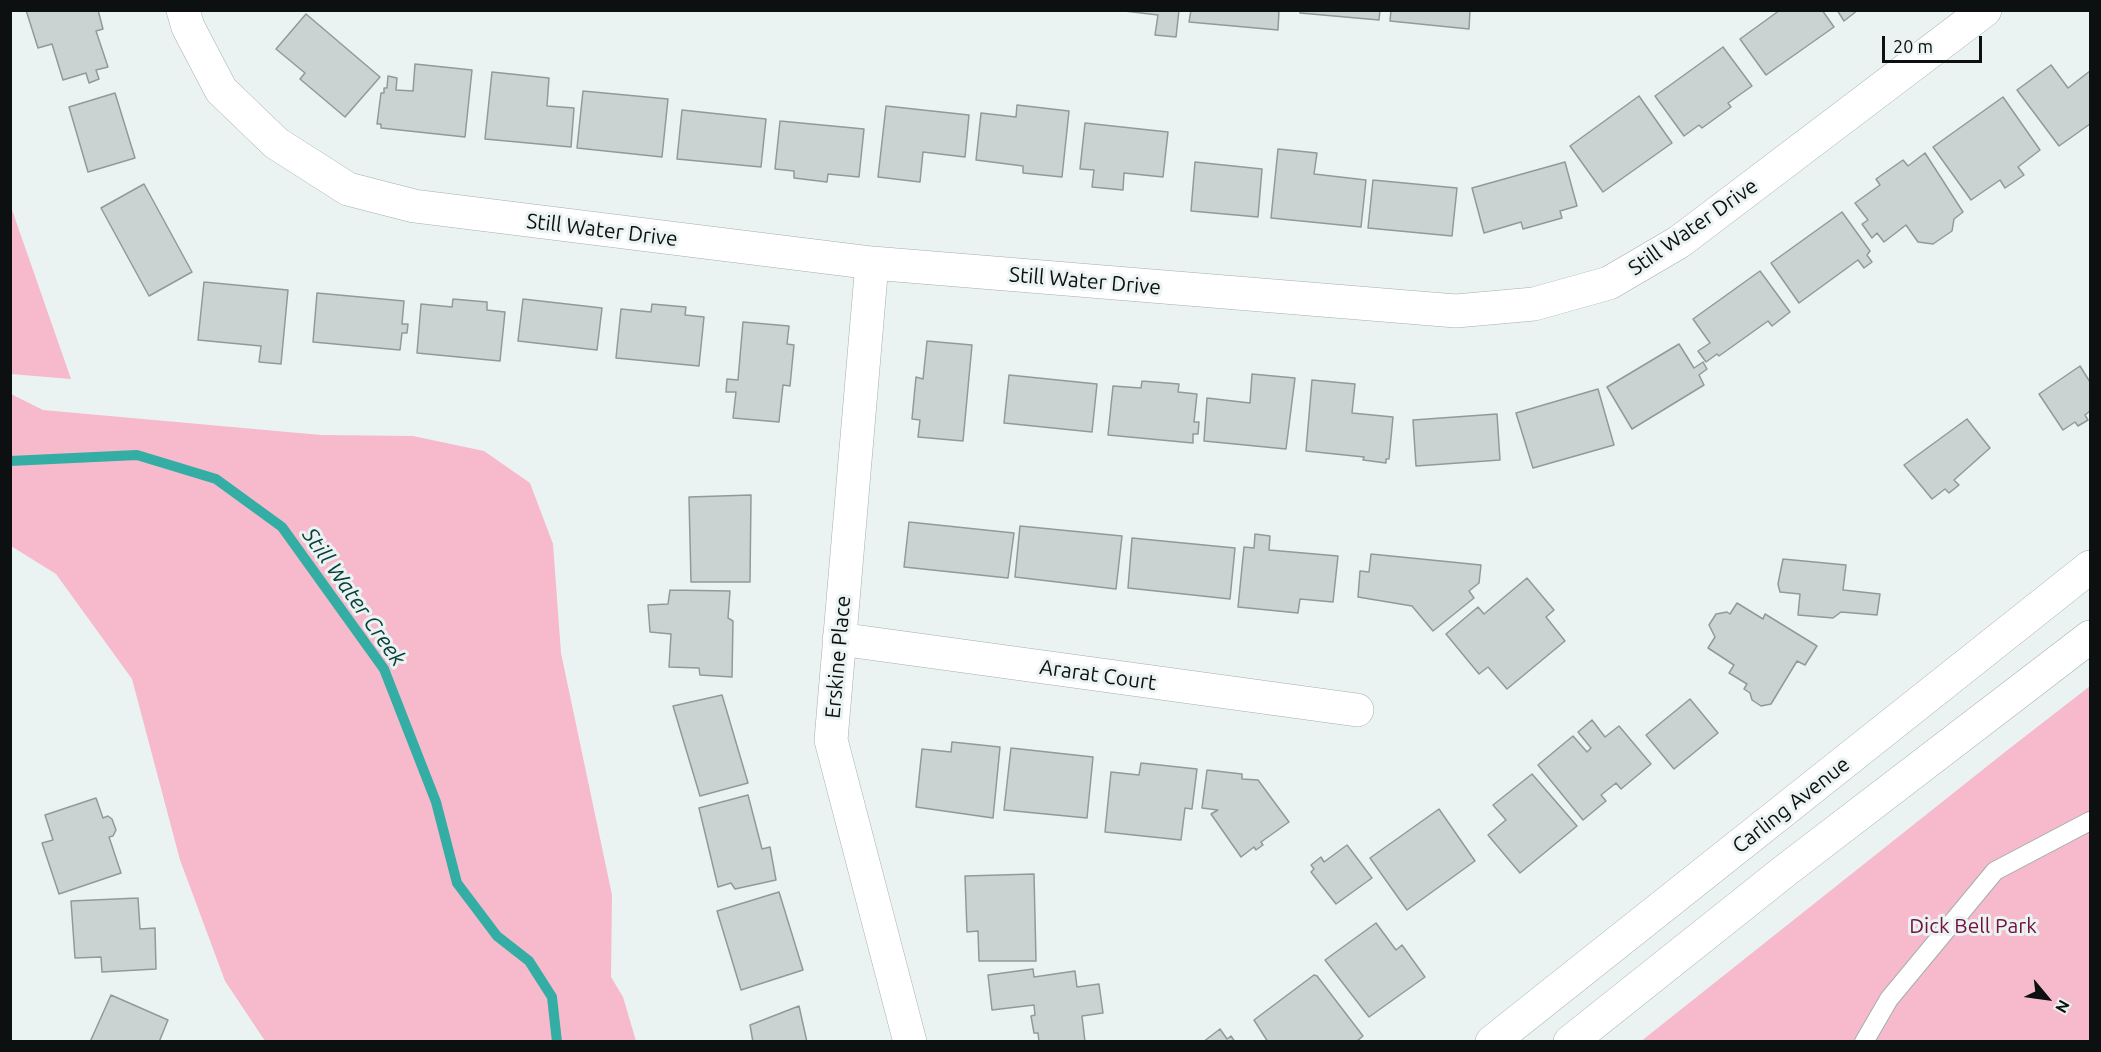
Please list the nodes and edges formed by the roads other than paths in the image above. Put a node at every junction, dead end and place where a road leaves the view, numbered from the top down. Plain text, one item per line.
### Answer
1 (183, 10) edge
2 (1985, 10) edge
3 (872, 263) junction
4 (2091, 567) edge
5 (2091, 637) edge
6 (839, 639) junction
7 (1357, 710) dead end
8 (2091, 821) edge
9 (910, 1041) edge
10 (1492, 1041) edge
11 (1570, 1041) edge
12 (1864, 1041) edge

1 - 3 street, Still Water Drive
2 - 3 street, Still Water Drive
3 - 6 street, Erskine Place
4 - 10 street, Carling Avenue
5 - 11 street
6 - 7 street, Ararat Court
6 - 9 street, Erskine Place
8 - 12 lane

